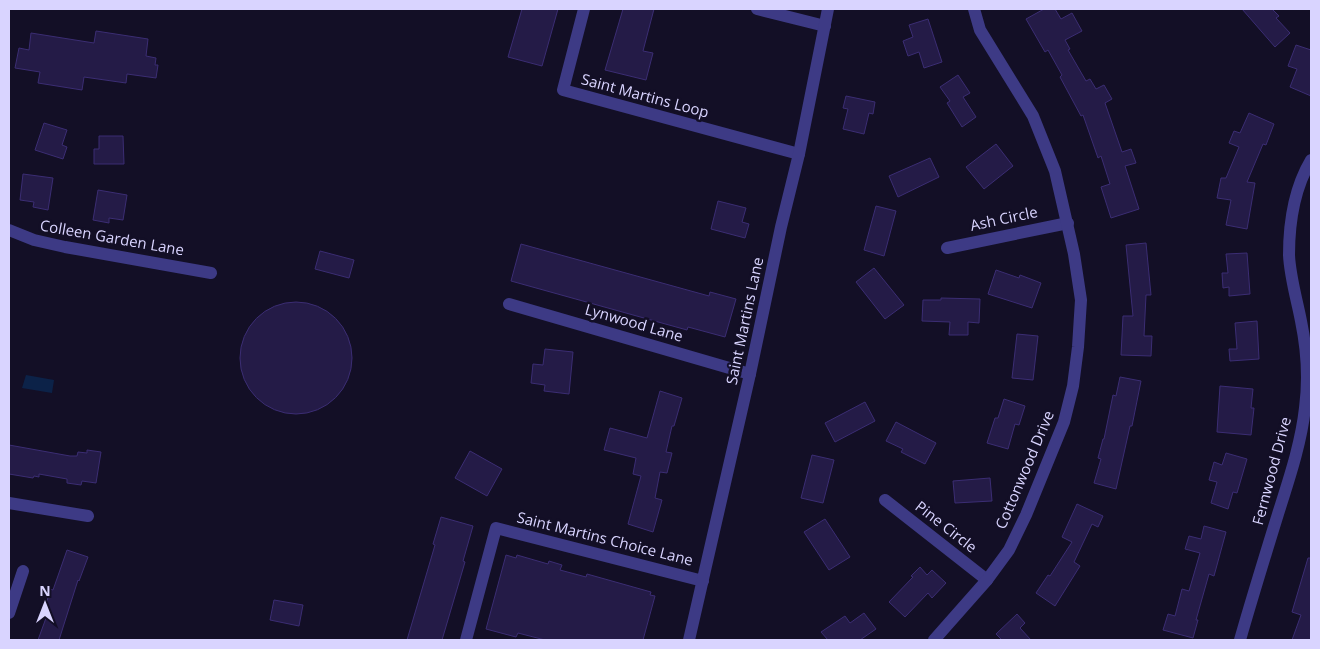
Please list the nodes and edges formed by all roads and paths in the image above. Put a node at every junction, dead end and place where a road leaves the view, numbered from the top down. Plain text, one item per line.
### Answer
1 (584, 9) edge
2 (757, 9) edge
3 (828, 9) edge
4 (974, 9) edge
5 (825, 26) junction
6 (799, 154) junction
7 (1311, 160) edge
8 (1068, 223) junction
9 (9, 230) edge
10 (947, 248) dead end
11 (211, 273) dead end
12 (509, 304) dead end
13 (750, 374) junction
14 (885, 500) dead end
15 (9, 503) edge
16 (88, 516) dead end
17 (24, 571) dead end
18 (987, 580) junction
19 (703, 581) junction
20 (9, 613) edge
21 (466, 640) edge
22 (690, 640) edge
23 (936, 640) edge
24 (1240, 640) edge

1 - 6 street, Saint Martins Loop
2 - 5 street
3 - 5 street, Saint Martins Lane
4 - 8 street, Cottonwood Drive
5 - 6 street, Saint Martins Lane
6 - 13 street, Saint Martins Lane
7 - 24 street, Fernwood Drive
8 - 10 street, Ash Circle
8 - 18 street, Cottonwood Drive
9 - 11 street, Colleen Garden Lane
12 - 13 street, Lynwood Lane
13 - 19 street, Saint Martins Lane
14 - 18 street, Pine Circle
15 - 16 street
17 - 20 street
18 - 23 street, Cottonwood Drive
19 - 21 street, Saint Martins Choice Lane
19 - 22 street, Saint Martins Lane

